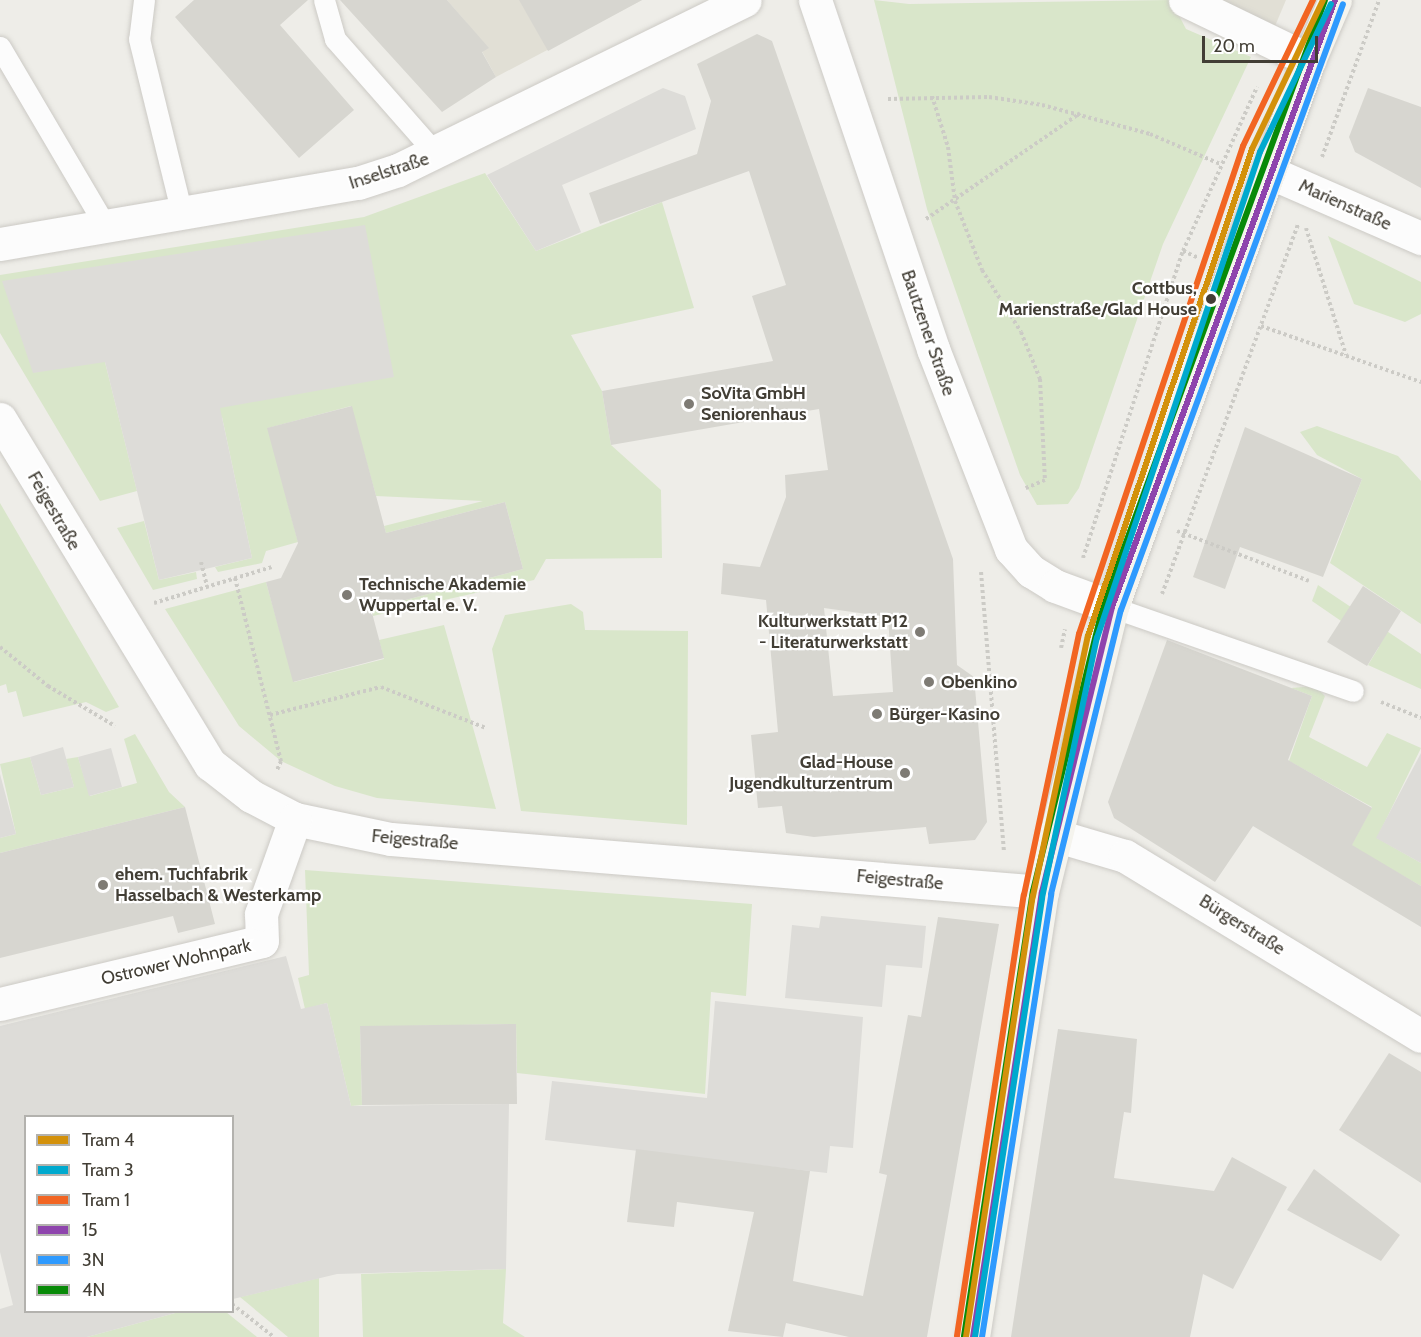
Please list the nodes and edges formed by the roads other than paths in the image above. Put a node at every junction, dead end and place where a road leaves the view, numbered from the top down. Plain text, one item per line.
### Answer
1 (144, 0) edge
2 (324, 0) edge
3 (745, 0) edge
4 (815, 0) edge
5 (1185, 0) edge
6 (1335, 0) edge
7 (0, 47) edge
8 (1309, 60) junction
9 (436, 155) junction
10 (1269, 172) junction
11 (182, 214) junction
12 (106, 227) junction
13 (1421, 238) edge
14 (0, 243) edge
15 (0, 419) edge
16 (1112, 607) junction
17 (1353, 691) road end
18 (295, 819) junction
19 (1054, 835) junction
20 (1042, 892) junction
21 (0, 1004) edge
22 (1421, 1036) edge
23 (973, 1337) edge

1 - 11 lane
2 - 9 lane
3 - 9 street, Inselstraße
4 - 16 street, Bautzener Straße
5 - 8 street
6 - 8 main road
7 - 12 lane
8 - 10 main road
9 - 11 street, Inselstraße
10 - 13 street, Marienstraße
10 - 16 main road
11 - 12 street, Inselstraße
12 - 14 street, Inselstraße
15 - 18 street, Feigestraße
16 - 17 lane
16 - 19 main road
18 - 20 street, Feigestraße
18 - 21 street, Ostrower Wohnpark
19 - 20 main road
19 - 22 street, Bürgerstraße
20 - 23 main road

